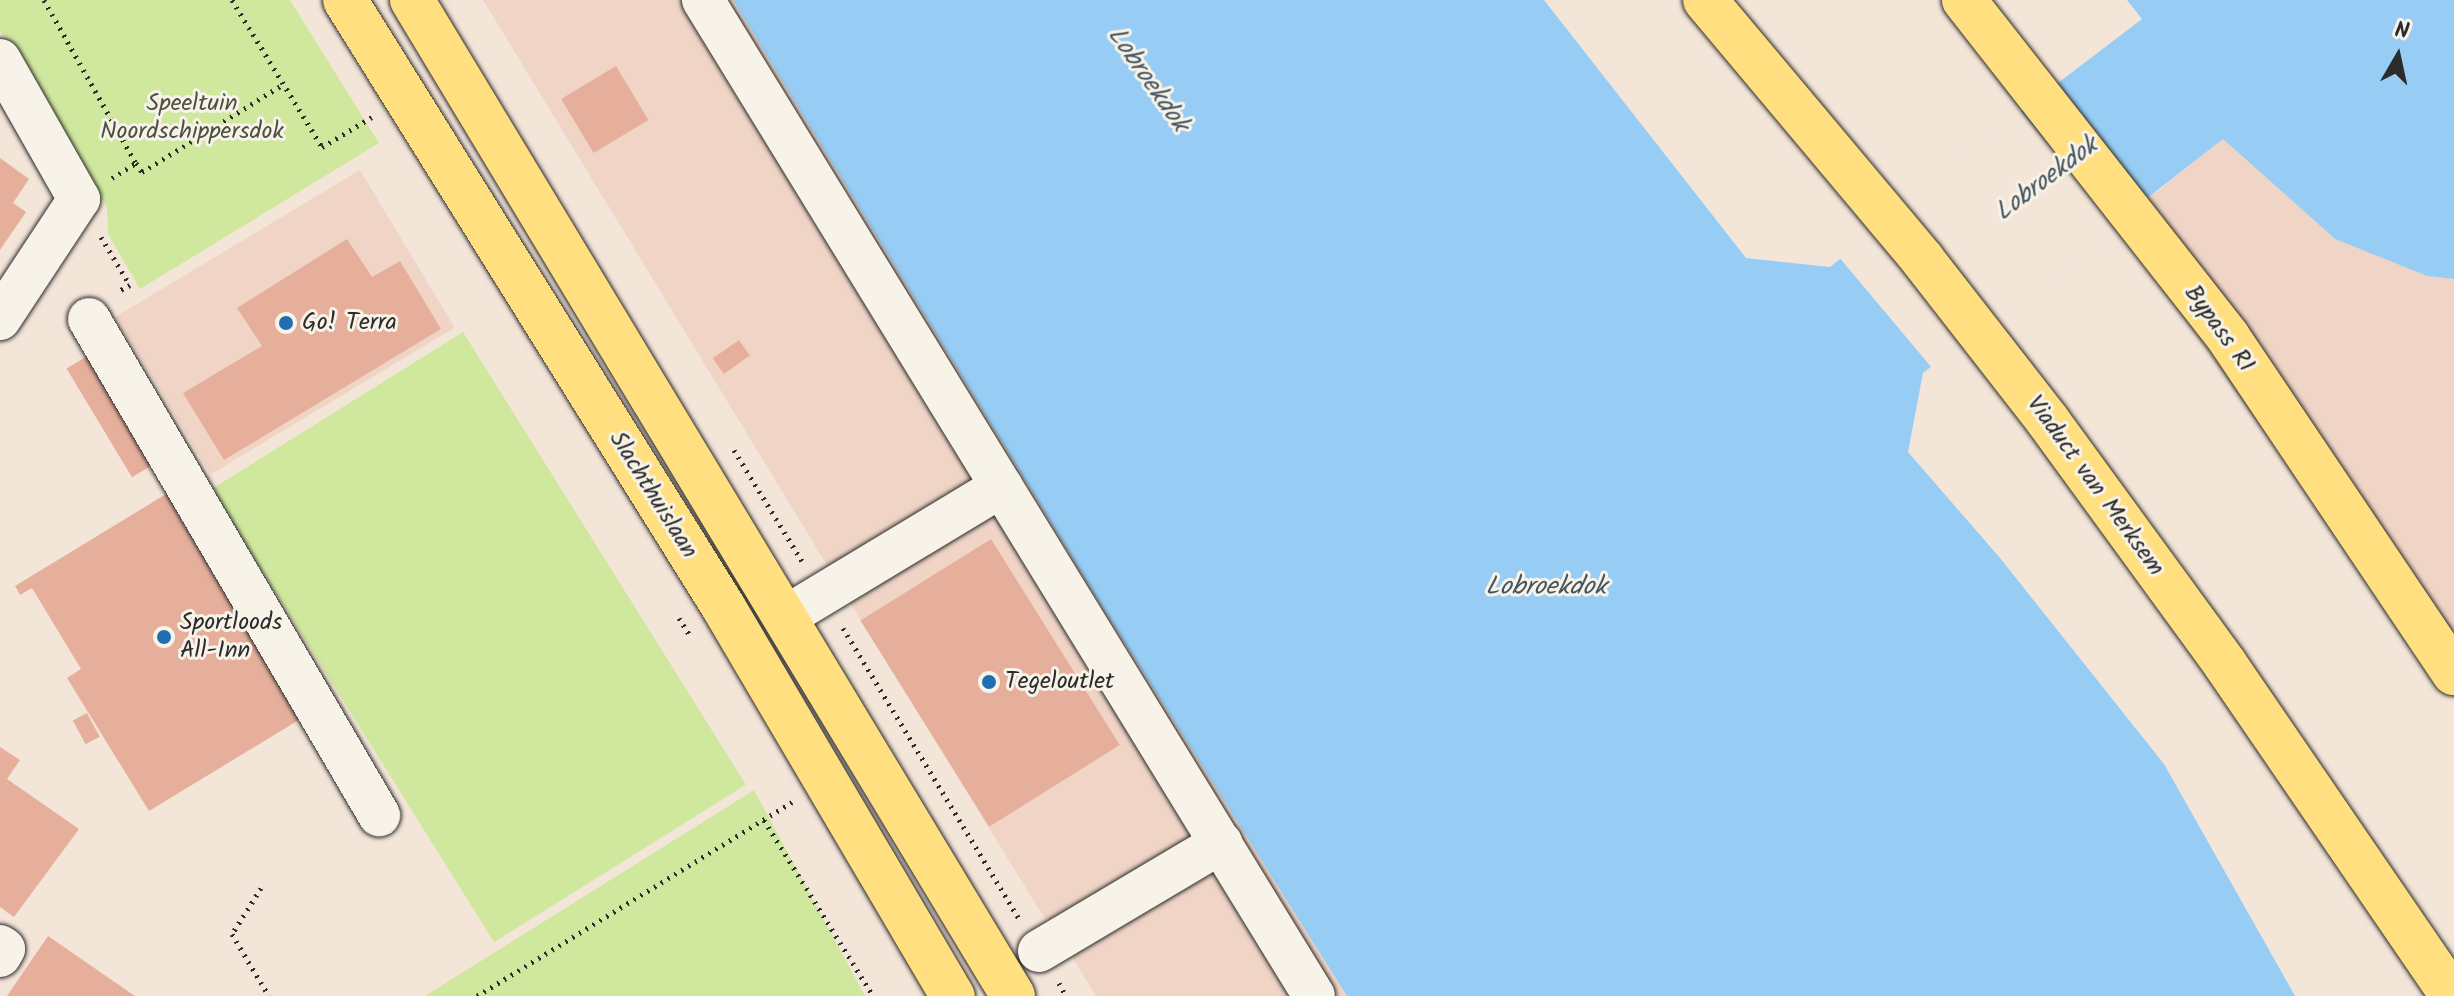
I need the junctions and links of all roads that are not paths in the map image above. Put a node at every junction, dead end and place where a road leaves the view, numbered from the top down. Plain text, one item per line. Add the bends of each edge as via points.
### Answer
1 (345, 0) edge
2 (703, 0) edge
3 (1705, 0) edge
4 (1964, 0) edge
5 (423, 4) edge
6 (0, 60) edge
7 (0, 319) edge
8 (89, 319) road end
9 (1002, 486) junction
10 (785, 617) junction
11 (2454, 673) edge
12 (379, 815) dead end
13 (1221, 843) junction
14 (0, 946) edge
15 (1039, 951) road end
16 (0, 956) edge
17 (953, 996) edge
18 (1013, 996) edge
19 (1314, 996) edge
20 (2452, 996) edge

1 - 17 main road, Slachthuislaan via 724,608
2 - 9 street
3 - 20 main road, Viaduct van Merksem via 1922,259 2040,410 2225,664
4 - 11 main road, Bypass R1 via 2228,337
5 - 10 main road, Slachthuislaan
6 - 7 street via 79,199
8 - 12 street
9 - 10 street
9 - 13 street
10 - 18 main road, Slachthuislaan
13 - 15 street
13 - 19 street
14 - 16 street

